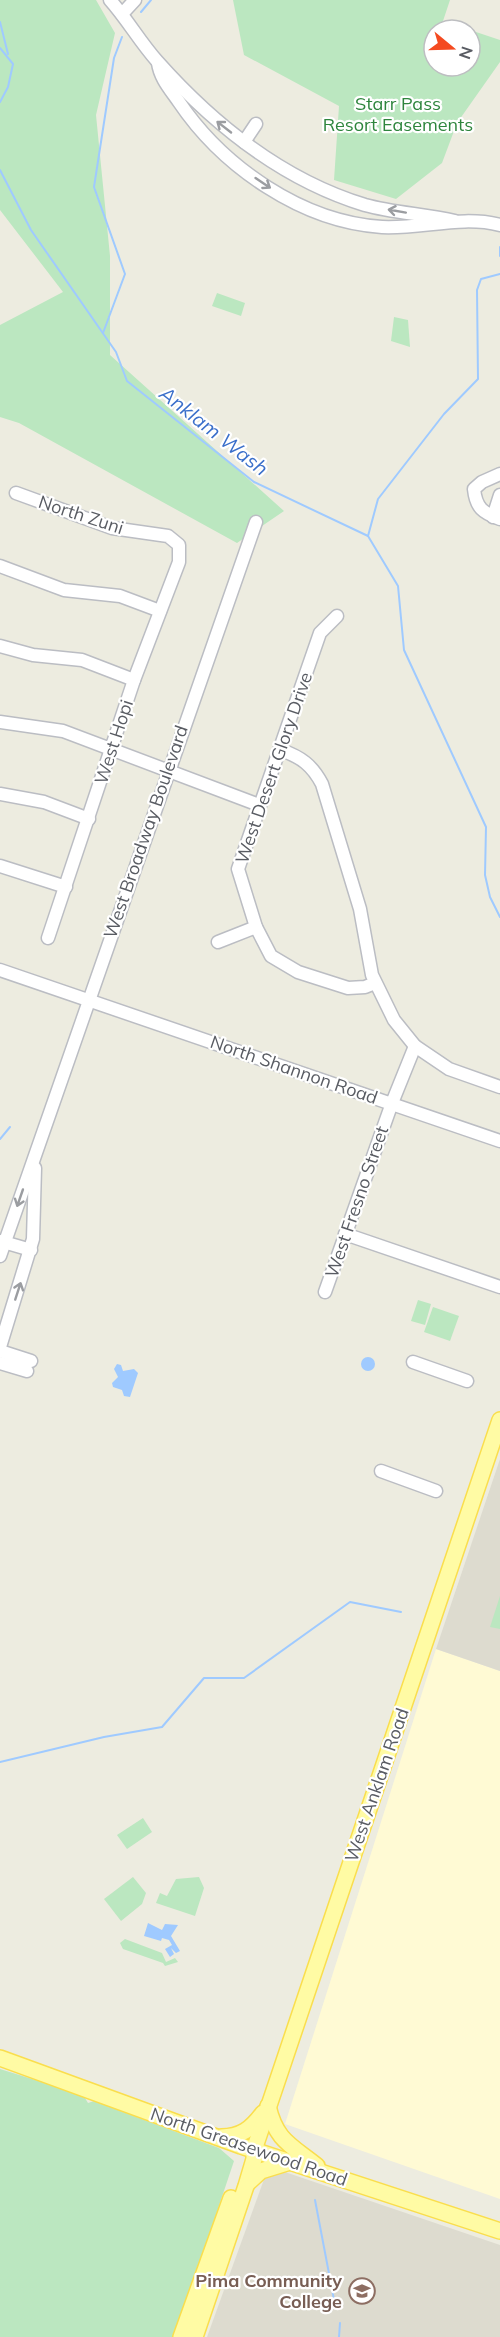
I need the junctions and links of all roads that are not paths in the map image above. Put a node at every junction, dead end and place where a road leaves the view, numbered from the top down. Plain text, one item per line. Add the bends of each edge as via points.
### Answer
1 (110, 0) edge
2 (135, 0) edge
3 (122, 14) junction
4 (158, 63) junction
5 (256, 124) dead end
6 (244, 142) junction
7 (455, 221) junction
8 (500, 225) edge
9 (500, 474) edge
10 (16, 493) dead end
11 (500, 495) edge
12 (496, 518) edge
13 (255, 522) dead end
14 (179, 545) joint
15 (0, 566) edge
16 (160, 611) junction
17 (337, 616) dead end
18 (0, 646) edge
19 (134, 680) junction
20 (0, 722) edge
21 (281, 750) junction
22 (111, 751) junction
23 (168, 771) junction
24 (0, 794) edge
25 (258, 806) junction
26 (88, 819) junction
27 (0, 866) edge
28 (66, 887) junction
29 (256, 927) junction
30 (48, 938) dead end
31 (218, 942) dead end
32 (0, 970) edge
33 (375, 982) junction
34 (87, 1001) junction
35 (415, 1046) junction
36 (500, 1087) edge
37 (392, 1103) junction
38 (500, 1141) edge
39 (38, 1143) junction
40 (345, 1234) junction
41 (3, 1241) edge
42 (31, 1250) junction
43 (0, 1256) edge
44 (500, 1287) edge
45 (325, 1292) dead end
46 (0, 1349) edge
47 (414, 1362) dead end
48 (0, 1363) edge
49 (467, 1381) dead end
50 (500, 1420) edge
51 (381, 1471) dead end
52 (436, 1491) dead end
53 (0, 2058) edge
54 (268, 2106) junction
55 (219, 2137) junction
56 (254, 2150) junction
57 (290, 2162) junction
58 (328, 2174) junction
59 (246, 2186) junction
60 (500, 2231) edge
61 (181, 2337) edge
62 (195, 2337) edge

1 - 3 street
2 - 3 street
3 - 4 street
6 -> 4 street via 208,114
4 -> 7 street via 160,74 196,127 223,154 288,199 317,212 381,227
5 - 6 street
7 -> 6 street via 366,205 324,190
7 - 8 street
9 - 12 street via 474,489 475,502 482,513
10 - 14 street, North Zuni via 112,528 168,536
11 - 12 street
13 - 23 street, West Broadway Boulevard
14 - 16 street, West Hopi via 179,562
15 - 16 street via 64,590 120,596
16 - 19 street, West Hopi
17 - 21 street, West Desert Glory Drive via 320,633
18 - 19 street via 33,655 82,660
19 - 22 street, West Hopi
20 - 22 street via 63,731
21 - 25 street, West Desert Glory Drive
21 - 33 street via 314,769 322,784 360,909
22 - 23 street
22 - 26 street, West Hopi
23 - 25 street
23 - 34 street, West Broadway Boulevard
24 - 26 street via 44,802
25 - 29 street, West Desert Glory Drive via 238,869
26 - 28 street, West Hopi
27 - 28 street
28 - 30 street, West Hopi
29 - 31 street
29 - 33 street, West Desert Glory Drive via 271,956 284,966 348,988
32 - 34 street, North Shannon Road
33 - 35 street via 394,1020
34 - 37 street, North Shannon Road
34 - 39 street, West Broadway Boulevard
35 - 36 street via 448,1069
35 - 37 street, West Fresno Street
37 - 38 street, North Shannon Road
37 - 40 street, West Fresno Street
39 -> 41 street, West Broadway Boulevard
39 - 42 street, West Broadway Boulevard
40 - 44 street
40 - 45 street, West Fresno Street
41 - 42 street
41 - 43 street, West Broadway Boulevard
46 -> 42 street, West Broadway Boulevard
46 - 48 street via 29,1366
47 - 49 street
50 - 54 main road, West Anklam Road
51 - 52 street
53 - 55 main road, North Greasewood Road
54 - 55 main road via 244,2133
54 - 56 main road, West Anklam Road
54 - 58 main road via 278,2135
55 - 56 main road, North Greasewood Road
56 - 57 main road, North Greasewood Road
56 - 59 main road, West Anklam Road
56 - 61 main road, West Anklam Road via 246,2158
57 - 58 main road, North Greasewood Road
57 - 59 main road via 261,2171
58 - 60 main road, North Greasewood Road
59 - 62 main road, West Anklam Road

